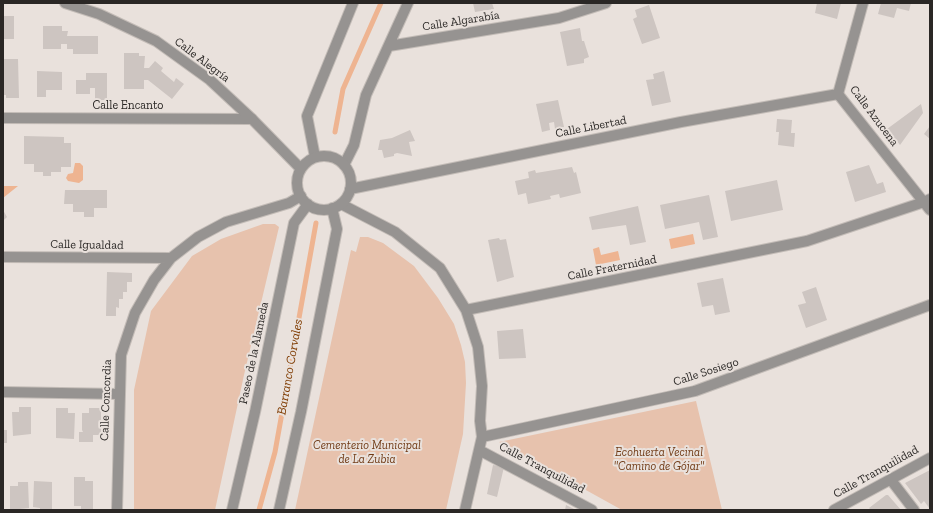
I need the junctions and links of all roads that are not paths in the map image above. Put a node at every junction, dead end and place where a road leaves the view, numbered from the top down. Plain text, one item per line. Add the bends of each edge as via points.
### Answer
1 (66, 3) edge
2 (353, 3) edge
3 (408, 3) edge
4 (606, 3) edge
5 (863, 3) edge
6 (389, 46) junction
7 (838, 94) junction
8 (3, 118) edge
9 (252, 119) junction
10 (315, 157) junction
11 (344, 165) junction
12 (300, 169) junction
13 (350, 188) junction
14 (301, 196) junction
15 (308, 204) junction
16 (928, 204) edge
17 (336, 206) junction
18 (3, 257) edge
19 (171, 258) junction
20 (930, 305) edge
21 (466, 310) junction
22 (3, 392) edge
23 (118, 394) junction
24 (482, 437) junction
25 (479, 450) junction
26 (930, 458) edge
27 (892, 480) junction
28 (117, 510) edge
29 (232, 510) edge
30 (279, 510) edge
31 (465, 510) edge
32 (592, 510) edge
33 (834, 510) edge
34 (914, 510) edge

1 - 9 street, Calle Alegría via 99,14 156,41 210,80
2 - 10 street via 307,116
3 - 6 street
4 - 6 street, Calle Algarabía via 559,18
5 - 7 street, Calle Azucena
6 - 11 street via 366,95 354,145
7 - 13 street, Calle Libertad via 681,122
7 - 16 street, Calle Azucena
8 - 9 street, Calle Encanto
9 - 12 street, Calle Alegría
10 - 11 street via 331,157
10 - 12 street
11 - 13 street via 350,176
12 - 14 street via 297,183
13 - 17 street via 347,197
14 - 15 street
14 - 19 street, Calle Concordia via 288,203 226,222 198,237
15 - 17 street via 315,208
15 - 29 street, Paseo de la Alameda via 294,223
16 - 21 street, Calle Fraternidad via 807,241
17 - 21 street via 395,232 440,268
17 - 30 street via 337,229 302,412
18 - 19 street, Calle Igualdad
19 - 23 street, Calle Concordia via 154,280 135,313 120,355
20 - 24 street, Calle Sosiego via 696,391
21 - 24 street via 478,347 482,386
22 - 23 street
23 - 28 street, Calle Concordia
24 - 25 street
25 - 31 street
25 - 32 street, Calle Tranquilidad
26 - 27 street, Calle Tranquilidad
27 - 33 street, Calle Tranquilidad
27 - 34 street

